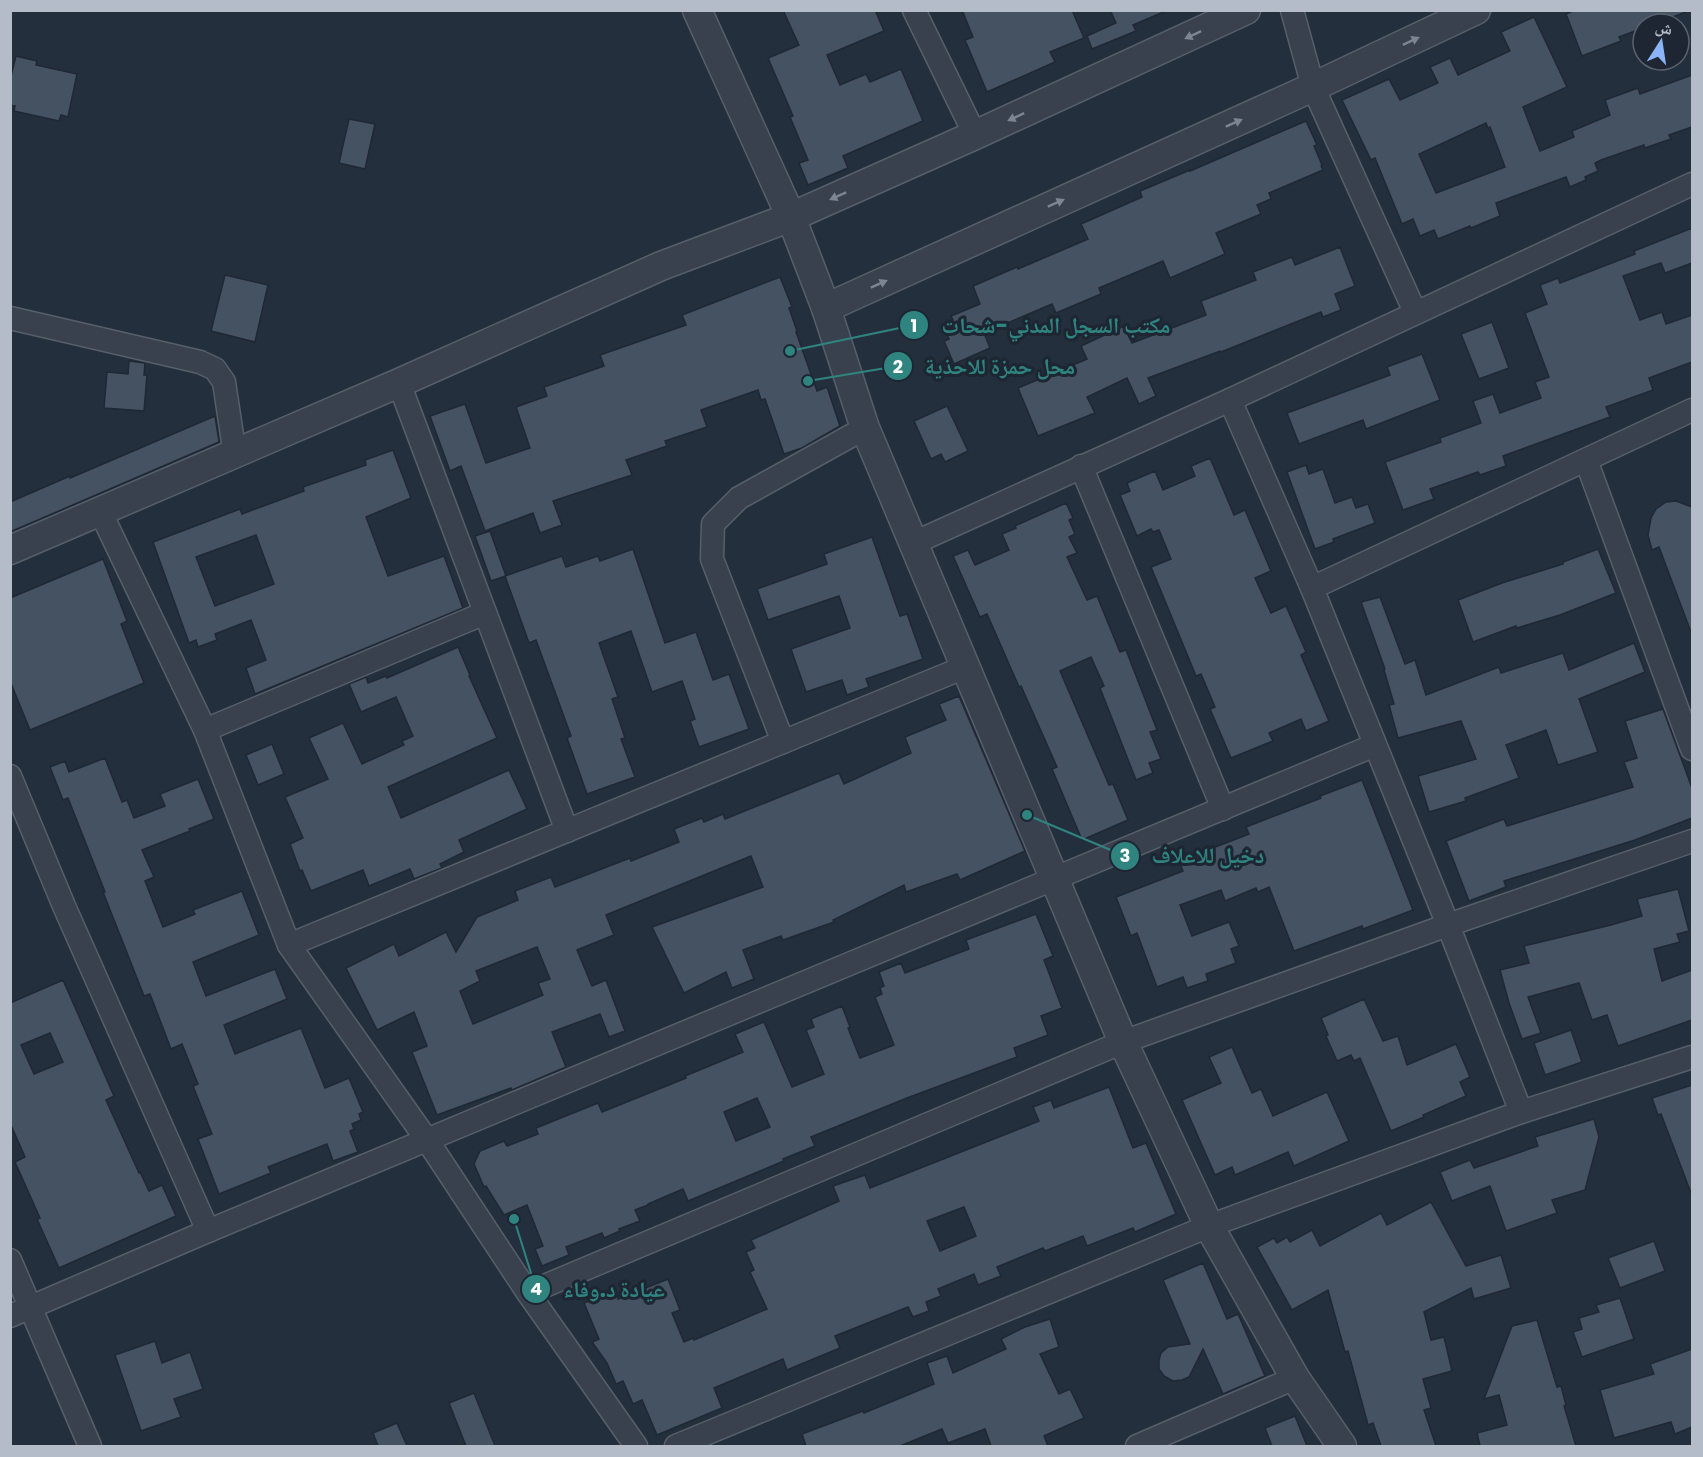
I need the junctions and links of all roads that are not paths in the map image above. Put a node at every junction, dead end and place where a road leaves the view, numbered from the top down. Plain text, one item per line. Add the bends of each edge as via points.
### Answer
1 (697, 10) edge
2 (914, 10) edge
3 (1246, 10) edge
4 (1292, 10) edge
5 (1476, 10) edge
6 (1313, 87) junction
7 (975, 135) junction
8 (1692, 184) edge
9 (791, 217) junction
10 (826, 308) junction
11 (1415, 312) junction
12 (10, 318) edge
13 (399, 383) junction
14 (1230, 400) junction
15 (1692, 410) edge
16 (865, 428) junction
17 (235, 454) junction
18 (1586, 460) junction
19 (1081, 466) junction
20 (100, 513) junction
21 (914, 543) junction
22 (10, 550) edge
23 (1312, 588) junction
24 (485, 613) junction
25 (966, 666) junction
26 (205, 730) junction
27 (783, 742) junction
28 (1375, 746) junction
29 (1692, 748) edge
30 (10, 776) edge
31 (1223, 809) junction
32 (567, 831) junction
33 (1692, 841) edge
34 (1055, 880) junction
35 (1448, 926) junction
36 (289, 945) junction
37 (1123, 1042) junction
38 (1692, 1057) edge
39 (1521, 1112) junction
40 (427, 1140) junction
41 (1209, 1226) junction
42 (208, 1231) junction
43 (10, 1260) edge
44 (528, 1293) junction
45 (21, 1312) edge
46 (1295, 1378) junction
47 (90, 1446) edge
48 (636, 1446) edge
49 (676, 1446) edge
50 (1137, 1446) edge
51 (1342, 1446) edge

1 - 9 street
2 - 7 street
3 -> 7 street
4 - 6 street
6 -> 5 street
10 -> 6 street
6 - 11 street
7 -> 9 street
8 - 11 street
9 - 10 street
9 - 13 street via 660,266
10 - 16 street
11 - 14 street
12 - 17 street via 200,362 215,369 224,382
13 - 17 street
13 - 24 street
14 - 19 street
14 - 23 street
15 - 18 street
16 - 21 street
16 - 27 street via 739,498 713,524 712,560
17 - 20 street
18 - 23 street
18 - 29 street
19 - 21 street
19 - 31 street
20 - 22 street
20 - 26 street
21 - 25 street
23 - 28 street
24 - 26 street
24 - 32 street
25 - 27 street
25 - 34 street
26 - 36 street
27 - 32 street
28 - 31 street
28 - 35 street
30 - 42 street
31 - 34 street
32 - 36 street
33 - 35 street
34 - 37 street
34 - 40 street
35 - 37 street
35 - 39 street
36 - 40 street
37 - 41 street
37 - 44 street
38 - 39 street
39 - 41 street
40 - 42 street
40 - 44 street
41 - 46 street
41 - 49 street
42 - 45 street
43 - 45 street
44 - 48 street
45 - 47 street
46 - 50 street
46 - 51 street

